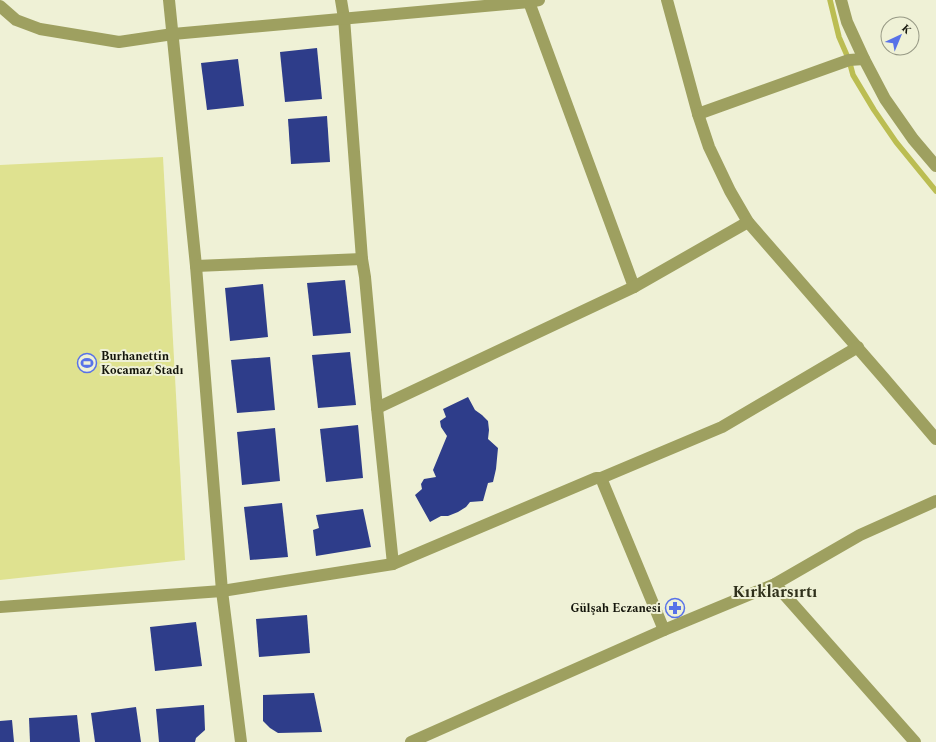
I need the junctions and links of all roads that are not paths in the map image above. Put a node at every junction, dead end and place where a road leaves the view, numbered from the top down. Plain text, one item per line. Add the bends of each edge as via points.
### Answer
1 (169, 0) edge
2 (341, 0) edge
3 (667, 0) edge
4 (841, 0) edge
5 (534, 1) edge
6 (0, 6) edge
7 (344, 18) junction
8 (173, 34) junction
9 (864, 59) junction
10 (698, 114) junction
11 (936, 166) edge
12 (748, 222) junction
13 (362, 259) junction
14 (196, 266) junction
15 (634, 287) junction
16 (858, 347) junction
17 (377, 408) junction
18 (936, 439) edge
19 (601, 478) junction
20 (936, 501) edge
21 (393, 564) junction
22 (775, 584) junction
23 (222, 591) junction
24 (0, 607) edge
25 (664, 630) junction
26 (241, 742) edge
27 (411, 742) edge
28 (915, 742) edge

1 - 8 street
2 - 7 street
3 - 10 street
4 - 9 street via 847,22
5 - 7 street
5 - 15 street
6 - 8 street via 16,20 40,30 119,42
7 - 8 street
7 - 13 street
8 - 14 street
9 - 10 street via 849,60
9 - 11 street via 885,99
10 - 12 street via 709,147
12 - 15 street
12 - 16 street
13 - 14 street
13 - 17 street
14 - 23 street
15 - 17 street
16 - 18 street
16 - 19 street via 722,427
17 - 21 street
19 - 21 street
19 - 25 street
20 - 22 street via 860,535
21 - 23 street
22 - 25 street
22 - 28 street
23 - 24 street
23 - 26 street
25 - 27 street

